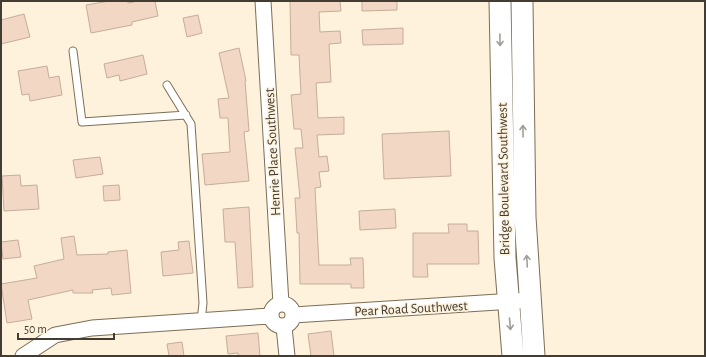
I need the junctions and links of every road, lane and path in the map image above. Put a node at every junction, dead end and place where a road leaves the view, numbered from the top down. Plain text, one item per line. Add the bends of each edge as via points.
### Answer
1 (263, 1) edge
2 (500, 1) edge
3 (522, 1) edge
4 (73, 51) dead end
5 (166, 85) dead end
6 (186, 115) junction
7 (530, 300) junction
8 (508, 302) junction
9 (281, 304) junction
10 (293, 315) junction
11 (270, 316) junction
12 (201, 321) junction
13 (284, 327) junction
14 (23, 356) edge
15 (287, 356) edge
16 (513, 356) edge
17 (534, 356) edge

1 - 9 street, Henrie Place Southwest
2 -> 8 main road, Bridge Boulevard Southwest via 503,199
7 -> 3 main road, Bridge Boulevard Southwest via 524,188
4 - 6 lane via 82,122
5 - 6 lane
6 - 12 lane via 191,124 203,303
7 - 8 street, Pear Road Southwest
7 - 17 main road, Bridge Boulevard Southwest
8 - 10 street, Pear Road Southwest
8 -> 16 main road, Bridge Boulevard Southwest
9 - 10 street via 288,306
9 - 11 street via 272,309
10 - 13 street via 290,323
11 - 12 street
11 - 13 street via 273,323
12 - 14 street via 92,328 55,335
13 - 15 street

